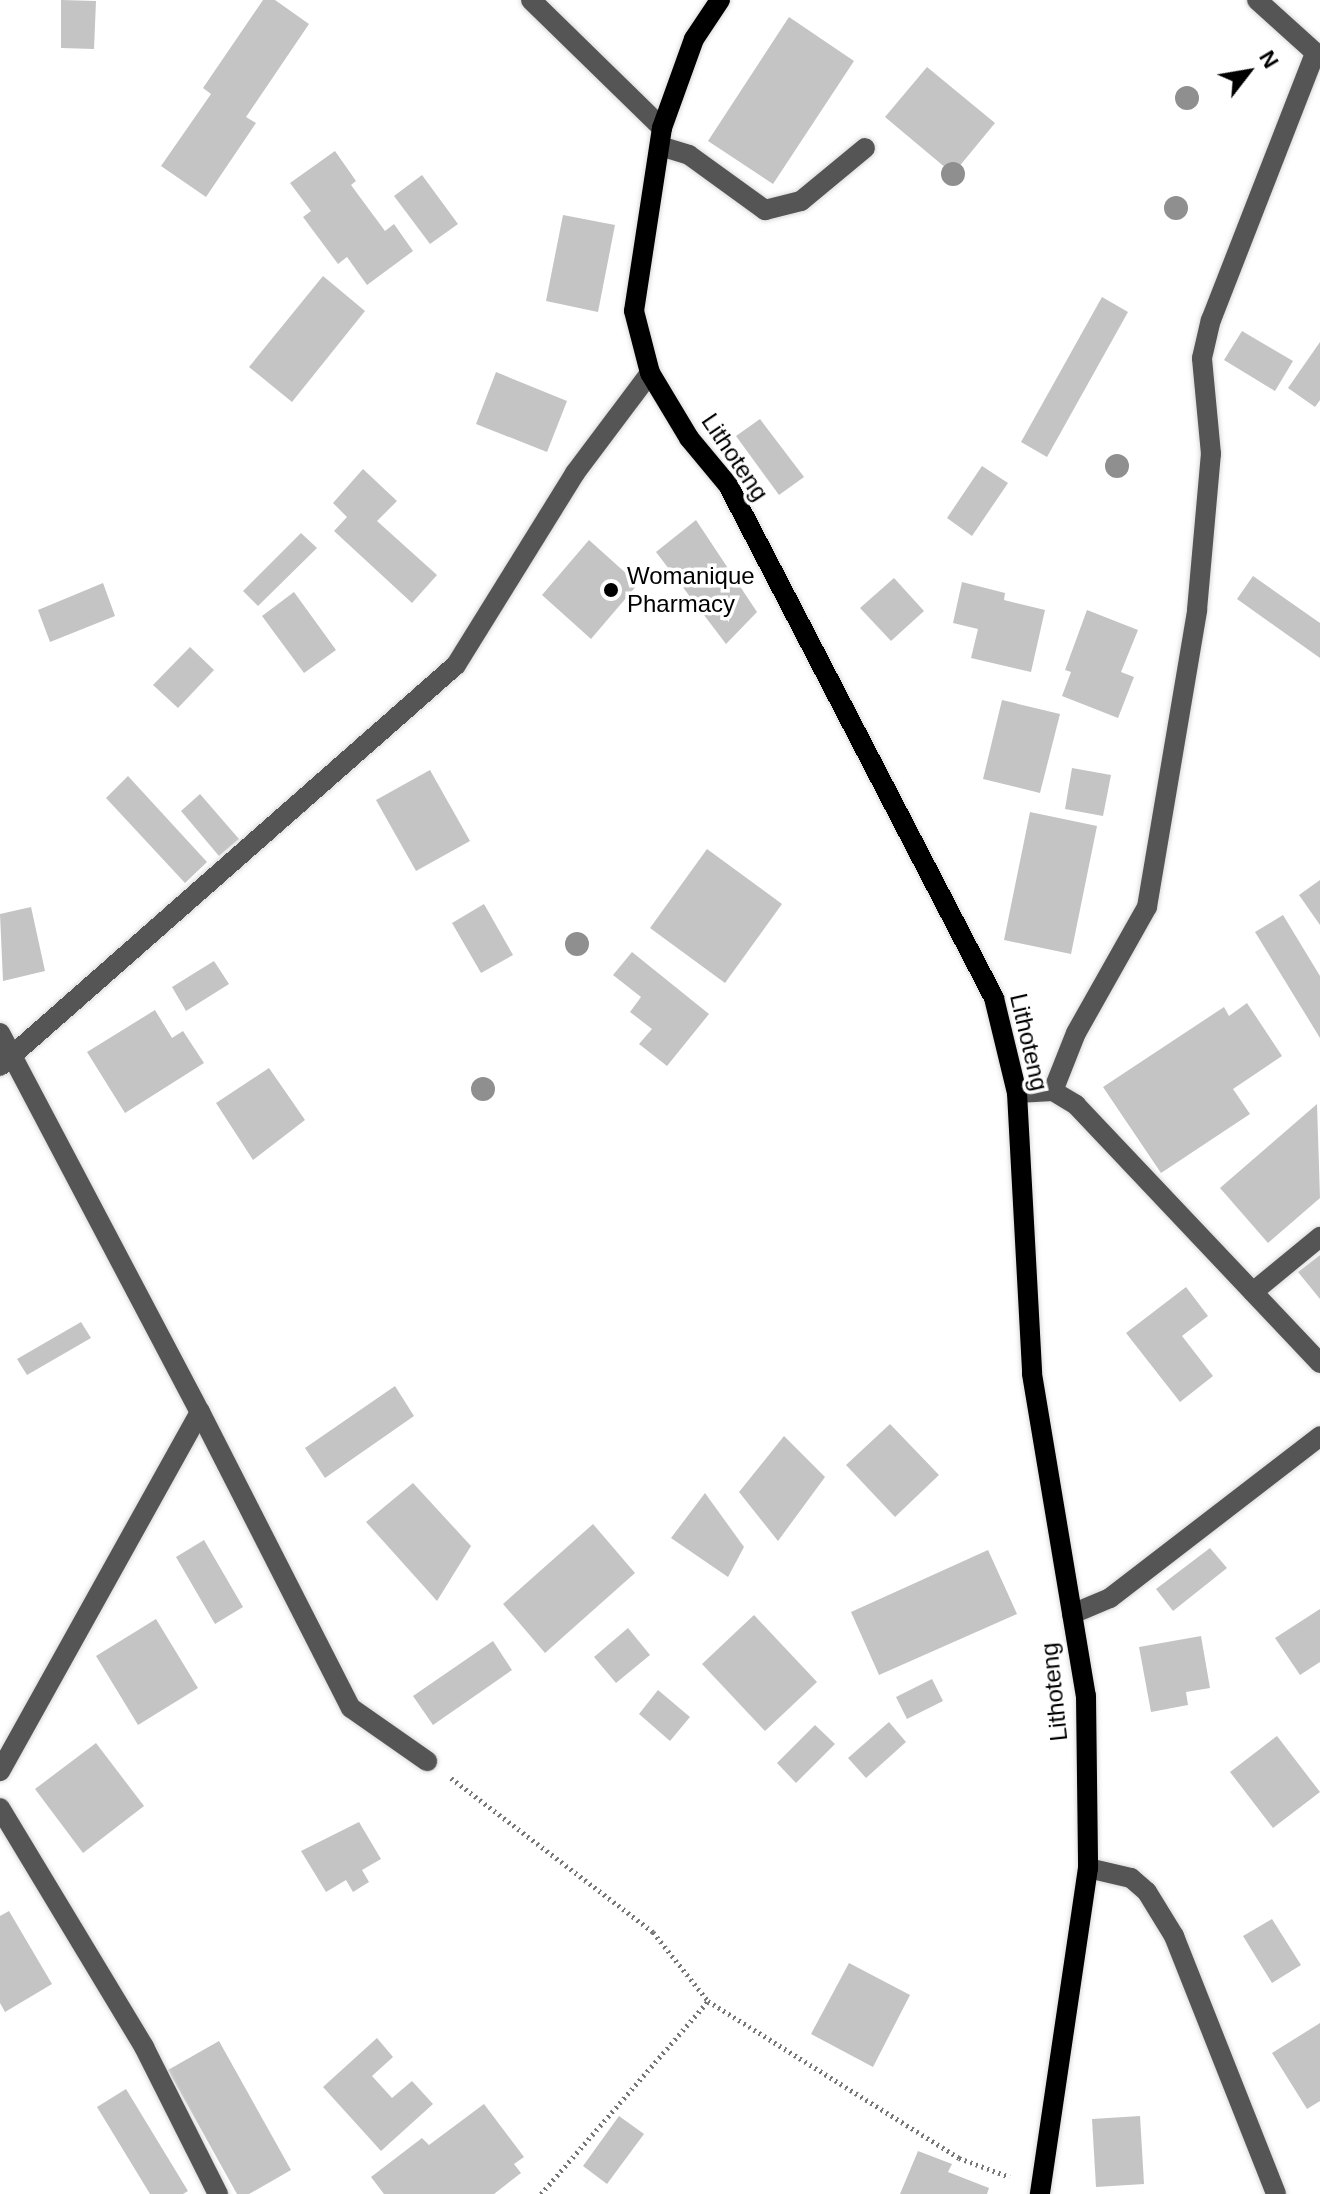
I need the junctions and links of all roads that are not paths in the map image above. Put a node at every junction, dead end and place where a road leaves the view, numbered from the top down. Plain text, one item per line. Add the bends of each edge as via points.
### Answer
1 (531, 0) edge
2 (720, 0) edge
3 (1257, 0) edge
4 (1317, 57) edge
5 (661, 137) junction
6 (865, 148) dead end
7 (650, 373) junction
8 (0, 1033) edge
9 (6, 1062) edge
10 (1053, 1091) junction
11 (1017, 1093) junction
12 (1320, 1237) edge
13 (1253, 1292) junction
14 (1320, 1363) edge
15 (200, 1412) junction
16 (1320, 1436) edge
17 (1072, 1614) junction
18 (427, 1761) road end
19 (0, 1771) edge
20 (0, 1808) edge
21 (1088, 1868) junction
22 (1040, 2191) edge
23 (218, 2194) edge
24 (1276, 2194) edge

1 - 5 street
2 - 5 main road, Lithoteng via 694,39
3 - 4 street
4 - 10 street via 1211,320 1202,358 1211,454 1197,610 1147,907 1076,1033
5 - 6 street via 765,210 801,201
5 - 7 main road, Lithoteng via 634,311
7 - 9 street via 575,473 456,665
7 - 11 main road, Lithoteng via 689,438 728,485 994,998
8 - 9 street
9 - 15 street
10 - 11 street
10 - 13 street via 1076,1105
11 - 17 main road, Lithoteng via 1032,1374
12 - 13 street
13 - 14 street
15 - 18 street via 351,1708
15 - 19 street
16 - 17 street via 1110,1598
17 - 21 main road, Lithoteng via 1086,1696
20 - 23 street via 144,2047
21 - 22 main road, Lithoteng
21 - 24 street via 1131,1878 1147,1892 1174,1936

